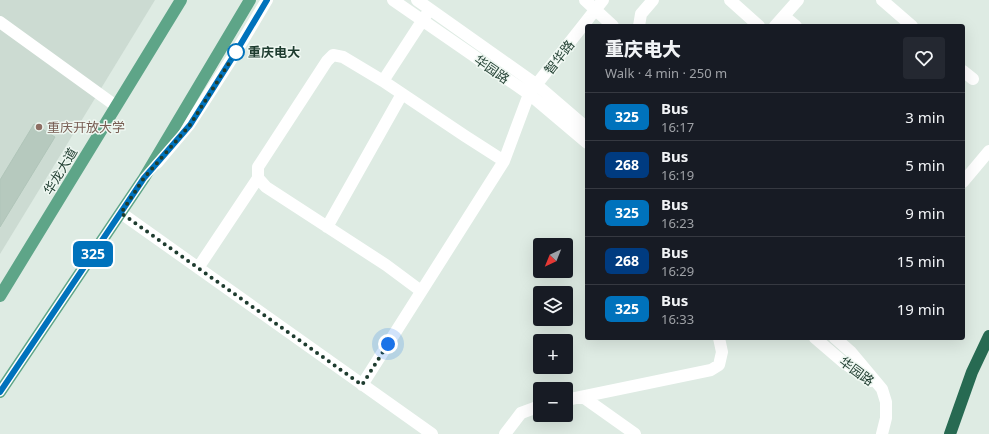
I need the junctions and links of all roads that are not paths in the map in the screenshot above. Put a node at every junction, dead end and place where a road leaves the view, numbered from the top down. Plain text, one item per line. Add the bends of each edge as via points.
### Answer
1 (181, 0) edge
2 (250, 0) edge
3 (267, 0) edge
4 (393, 0) edge
5 (417, 0) edge
6 (585, 0) edge
7 (653, 0) edge
8 (730, 0) edge
9 (798, 0) edge
10 (882, 0) edge
11 (599, 5) edge
12 (429, 9) junction
13 (784, 16) junction
14 (422, 20) junction
15 (0, 22) edge
16 (612, 24) edge
17 (639, 24) edge
18 (757, 24) edge
19 (777, 24) edge
20 (794, 24) edge
21 (910, 24) edge
22 (965, 73) edge
23 (973, 80) dead end
24 (383, 81) junction
25 (533, 89) junction
26 (402, 94) junction
27 (116, 106) junction
28 (585, 127) edge
29 (585, 141) edge
30 (989, 151) edge
31 (504, 161) junction
32 (144, 178) junction
33 (258, 178) junction
34 (965, 180) edge
35 (121, 213) junction
36 (327, 226) junction
37 (198, 268) junction
38 (421, 291) junction
39 (0, 296) edge
40 (989, 336) edge
41 (719, 340) edge
42 (817, 340) edge
43 (837, 340) edge
44 (362, 385) junction
45 (882, 389) junction
46 (0, 392) edge
47 (583, 397) junction
48 (573, 399) edge
49 (533, 409) edge
50 (432, 434) edge
51 (505, 434) edge
52 (635, 434) edge
53 (882, 434) edge
54 (950, 434) edge

1 - 27 main road, 华龙大道
2 - 32 main road
3 - 32 street via 190,125
4 - 14 street, 华园路
5 - 12 street, 华园路
6 - 11 street
7 - 17 street via 641,14
8 - 18 street
9 - 13 street
10 - 21 street
11 - 16 street
11 - 25 street, 智华路
12 - 14 street
12 - 25 street, 华园路
13 - 19 street
13 - 20 street
14 - 24 street
14 - 25 street, 华园路
15 - 27 street
22 - 23 street
24 - 26 street
24 - 33 street via 343,57 333,56 327,61 258,167
25 - 28 street, 华园路
25 - 29 street, 华园路
25 - 31 street, 智华路
26 - 31 street
26 - 36 street
27 - 39 main road, 华龙大道
30 - 34 street
31 - 38 street, 智华路
32 - 35 main road
33 - 36 street via 266,187
33 - 37 street
35 - 37 street
35 - 46 main road
36 - 38 street
37 - 44 street
38 - 44 street, 智华路
40 - 54 highway via 972,372
41 - 47 street via 722,352 719,365 711,370
42 - 45 street, 华园路 via 843,362
43 - 45 street, 华园路 via 852,352
44 - 50 street
45 - 53 street via 886,402 886,418
47 - 48 street
47 - 52 street
49 - 51 street via 521,413

